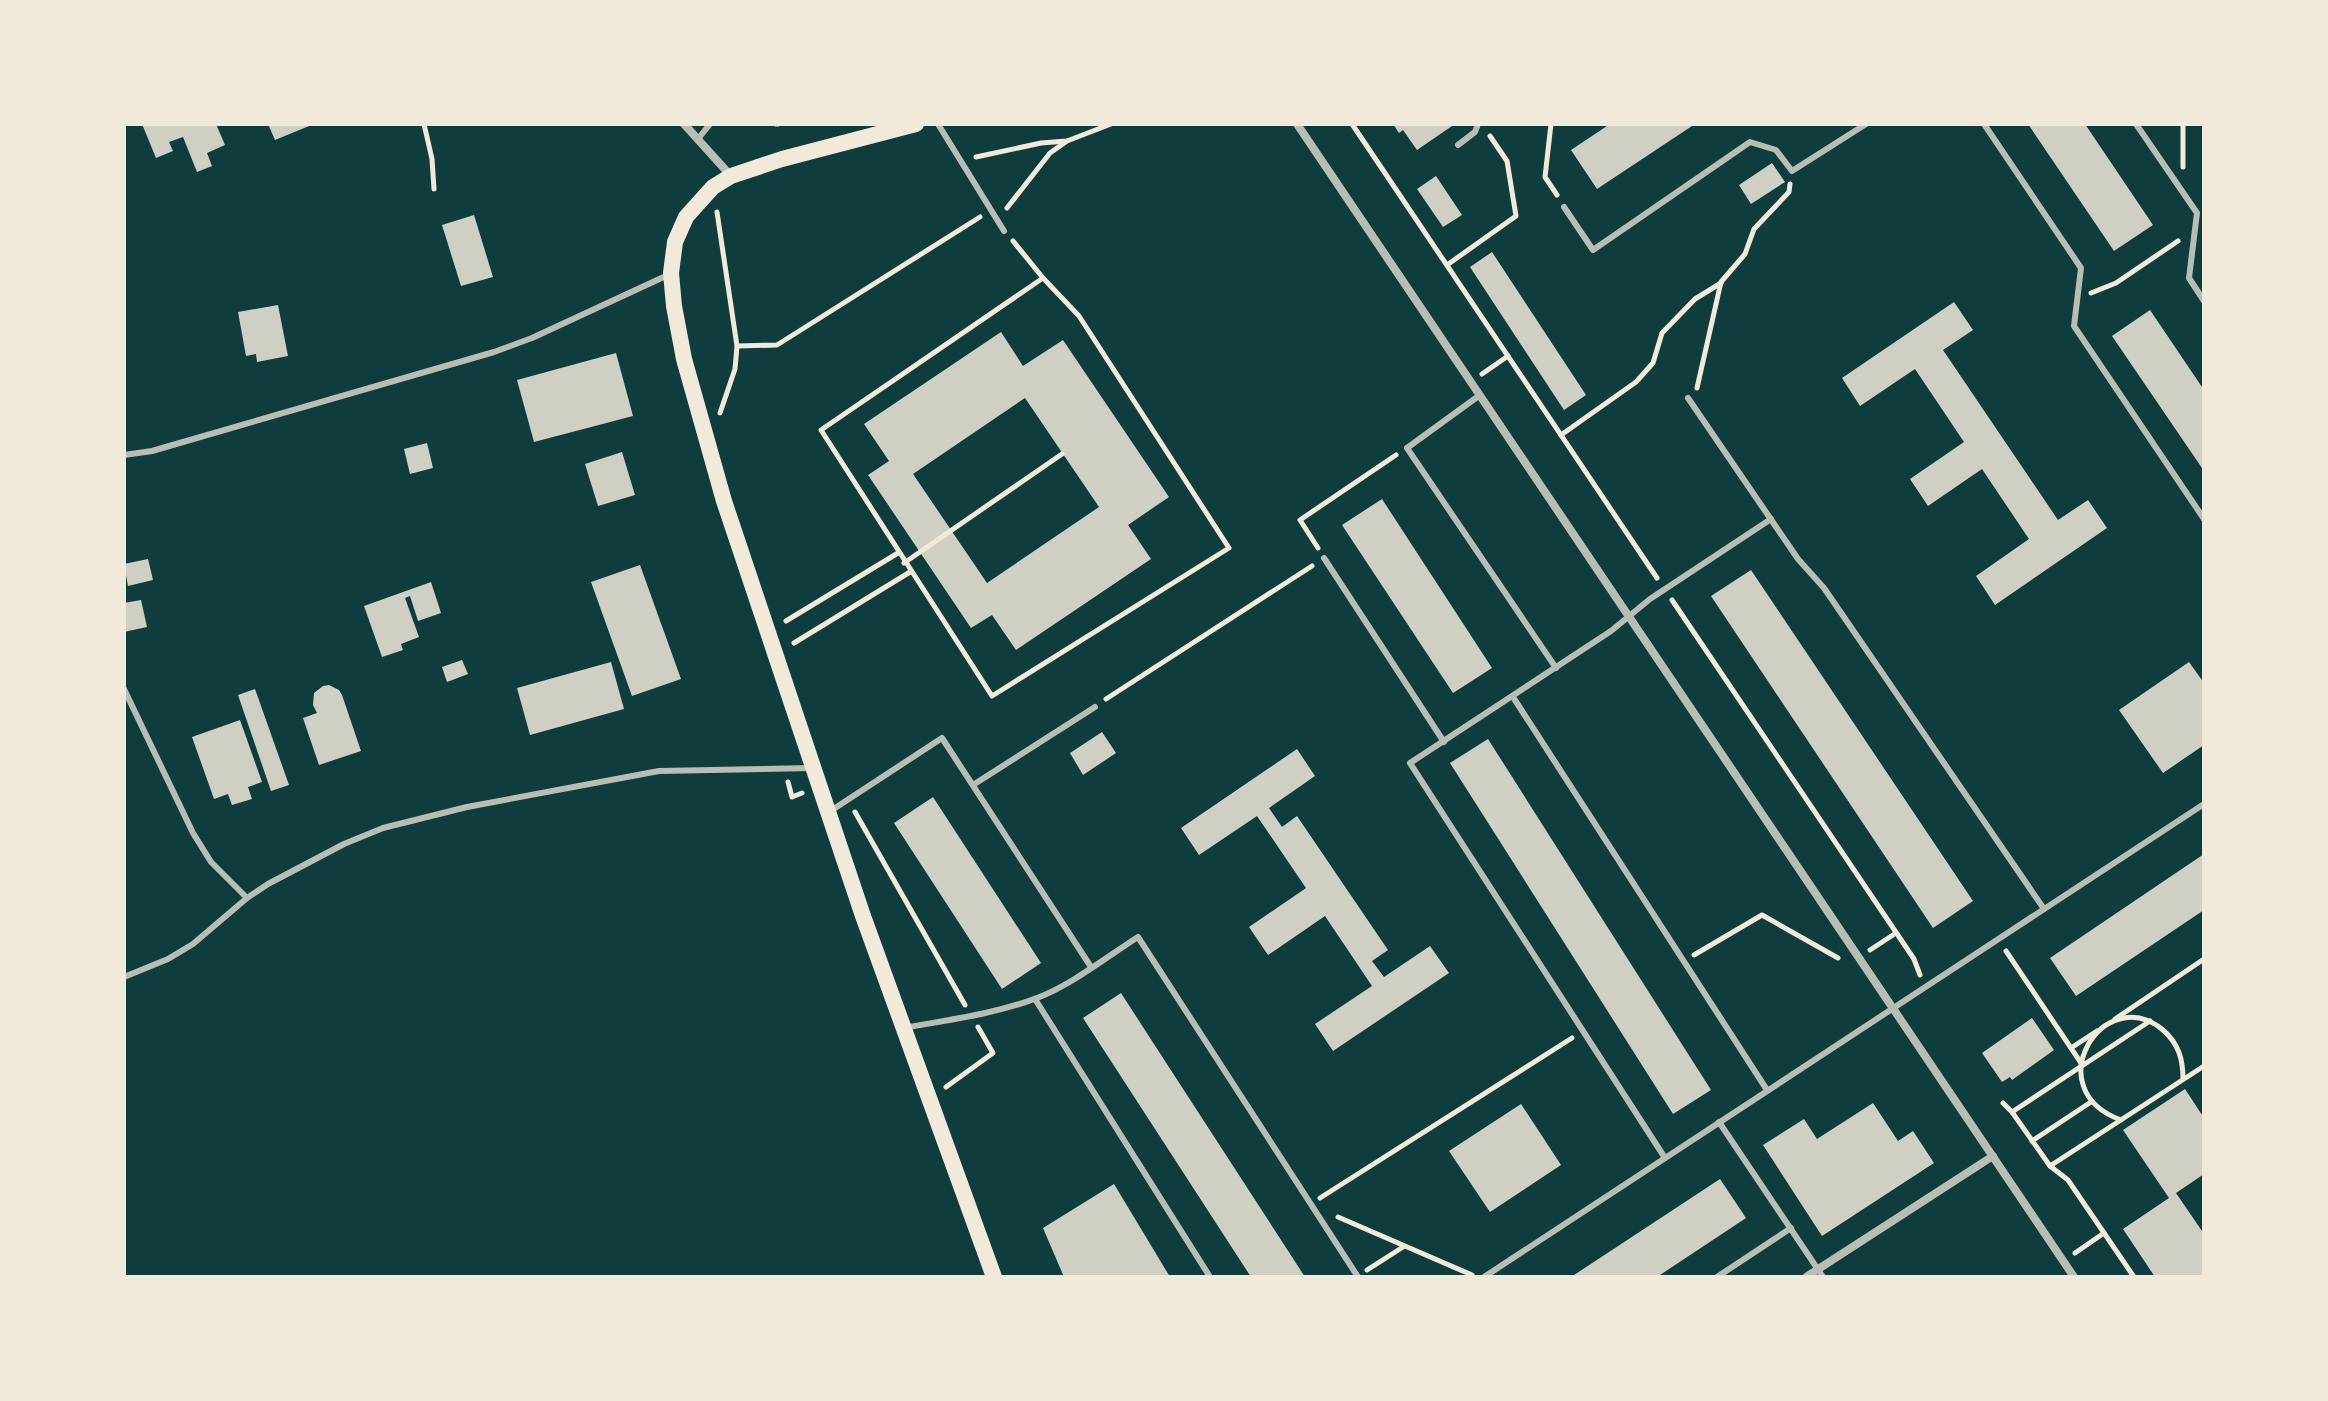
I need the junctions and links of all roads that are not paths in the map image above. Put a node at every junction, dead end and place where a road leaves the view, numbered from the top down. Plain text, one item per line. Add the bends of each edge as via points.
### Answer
1 (684, 124) edge
2 (710, 124) edge
3 (916, 124) edge
4 (938, 124) edge
5 (1297, 124) edge
6 (1480, 124) edge
7 (1866, 124) edge
8 (1984, 124) edge
9 (2136, 124) edge
10 (698, 139) junction
11 (1458, 145) dead end
12 (731, 176) junction
13 (1564, 207) road end
14 (1004, 231) road end
15 (671, 273) junction
16 (2204, 301) edge
17 (1480, 395) junction
18 (1688, 398) dead end
19 (124, 455) edge
20 (1771, 519) junction
21 (2204, 519) edge
22 (1324, 558) road end
23 (1629, 616) junction
24 (1556, 668) junction
25 (124, 689) edge
26 (1513, 697) junction
27 (1095, 707) road end
28 (1444, 742) junction
29 (813, 768) junction
30 (973, 785) junction
31 (2204, 804) edge
32 (828, 812) junction
33 (247, 898) junction
34 (2044, 909) junction
35 (1091, 967) junction
36 (124, 977) edge
37 (1035, 999) junction
38 (1893, 1008) junction
39 (903, 1028) junction
40 (1767, 1090) junction
41 (1719, 1122) junction
42 (1993, 1156) junction
43 (1665, 1158) junction
44 (1791, 1228) junction
45 (1821, 1273) edge
46 (994, 1277) edge
47 (1210, 1277) edge
48 (1358, 1277) edge
49 (1484, 1277) edge
50 (1717, 1277) edge
51 (1806, 1277) edge
52 (2074, 1277) edge

1 - 10 street
2 - 10 lane
3 - 12 main road
4 - 14 lane
5 - 17 street
6 - 11 lane
7 - 13 lane via 1792,171 1776,150 1750,142 1593,250
8 - 21 lane via 2081,268 2074,326
9 - 16 lane via 2197,213 2189,278
10 - 12 street
12 - 15 main road via 686,217 675,242
15 - 19 lane via 494,352
15 - 29 main road via 684,359 701,422
17 - 23 street
17 - 24 lane via 1407,448
18 - 20 lane
20 - 23 lane
20 - 34 lane
22 - 28 lane
23 - 24 lane
23 - 38 street
24 - 26 lane
25 - 33 lane via 193,833 211,862
26 - 28 lane
26 - 40 lane
27 - 30 lane
28 - 43 lane via 1410,763
29 - 32 main road
29 - 33 lane via 659,771 417,818 344,844
30 - 32 lane via 942,738
30 - 35 lane
31 - 34 lane
32 - 39 main road
33 - 36 lane via 193,944
34 - 38 lane
35 - 37 lane
35 - 48 lane via 1138,937
37 - 39 lane
37 - 47 lane
38 - 40 lane
38 - 42 street
39 - 46 main road
40 - 41 lane
41 - 43 lane
41 - 44 lane
42 - 45 street
42 - 52 street
43 - 49 lane
44 - 45 lane
44 - 50 lane
45 - 51 street

